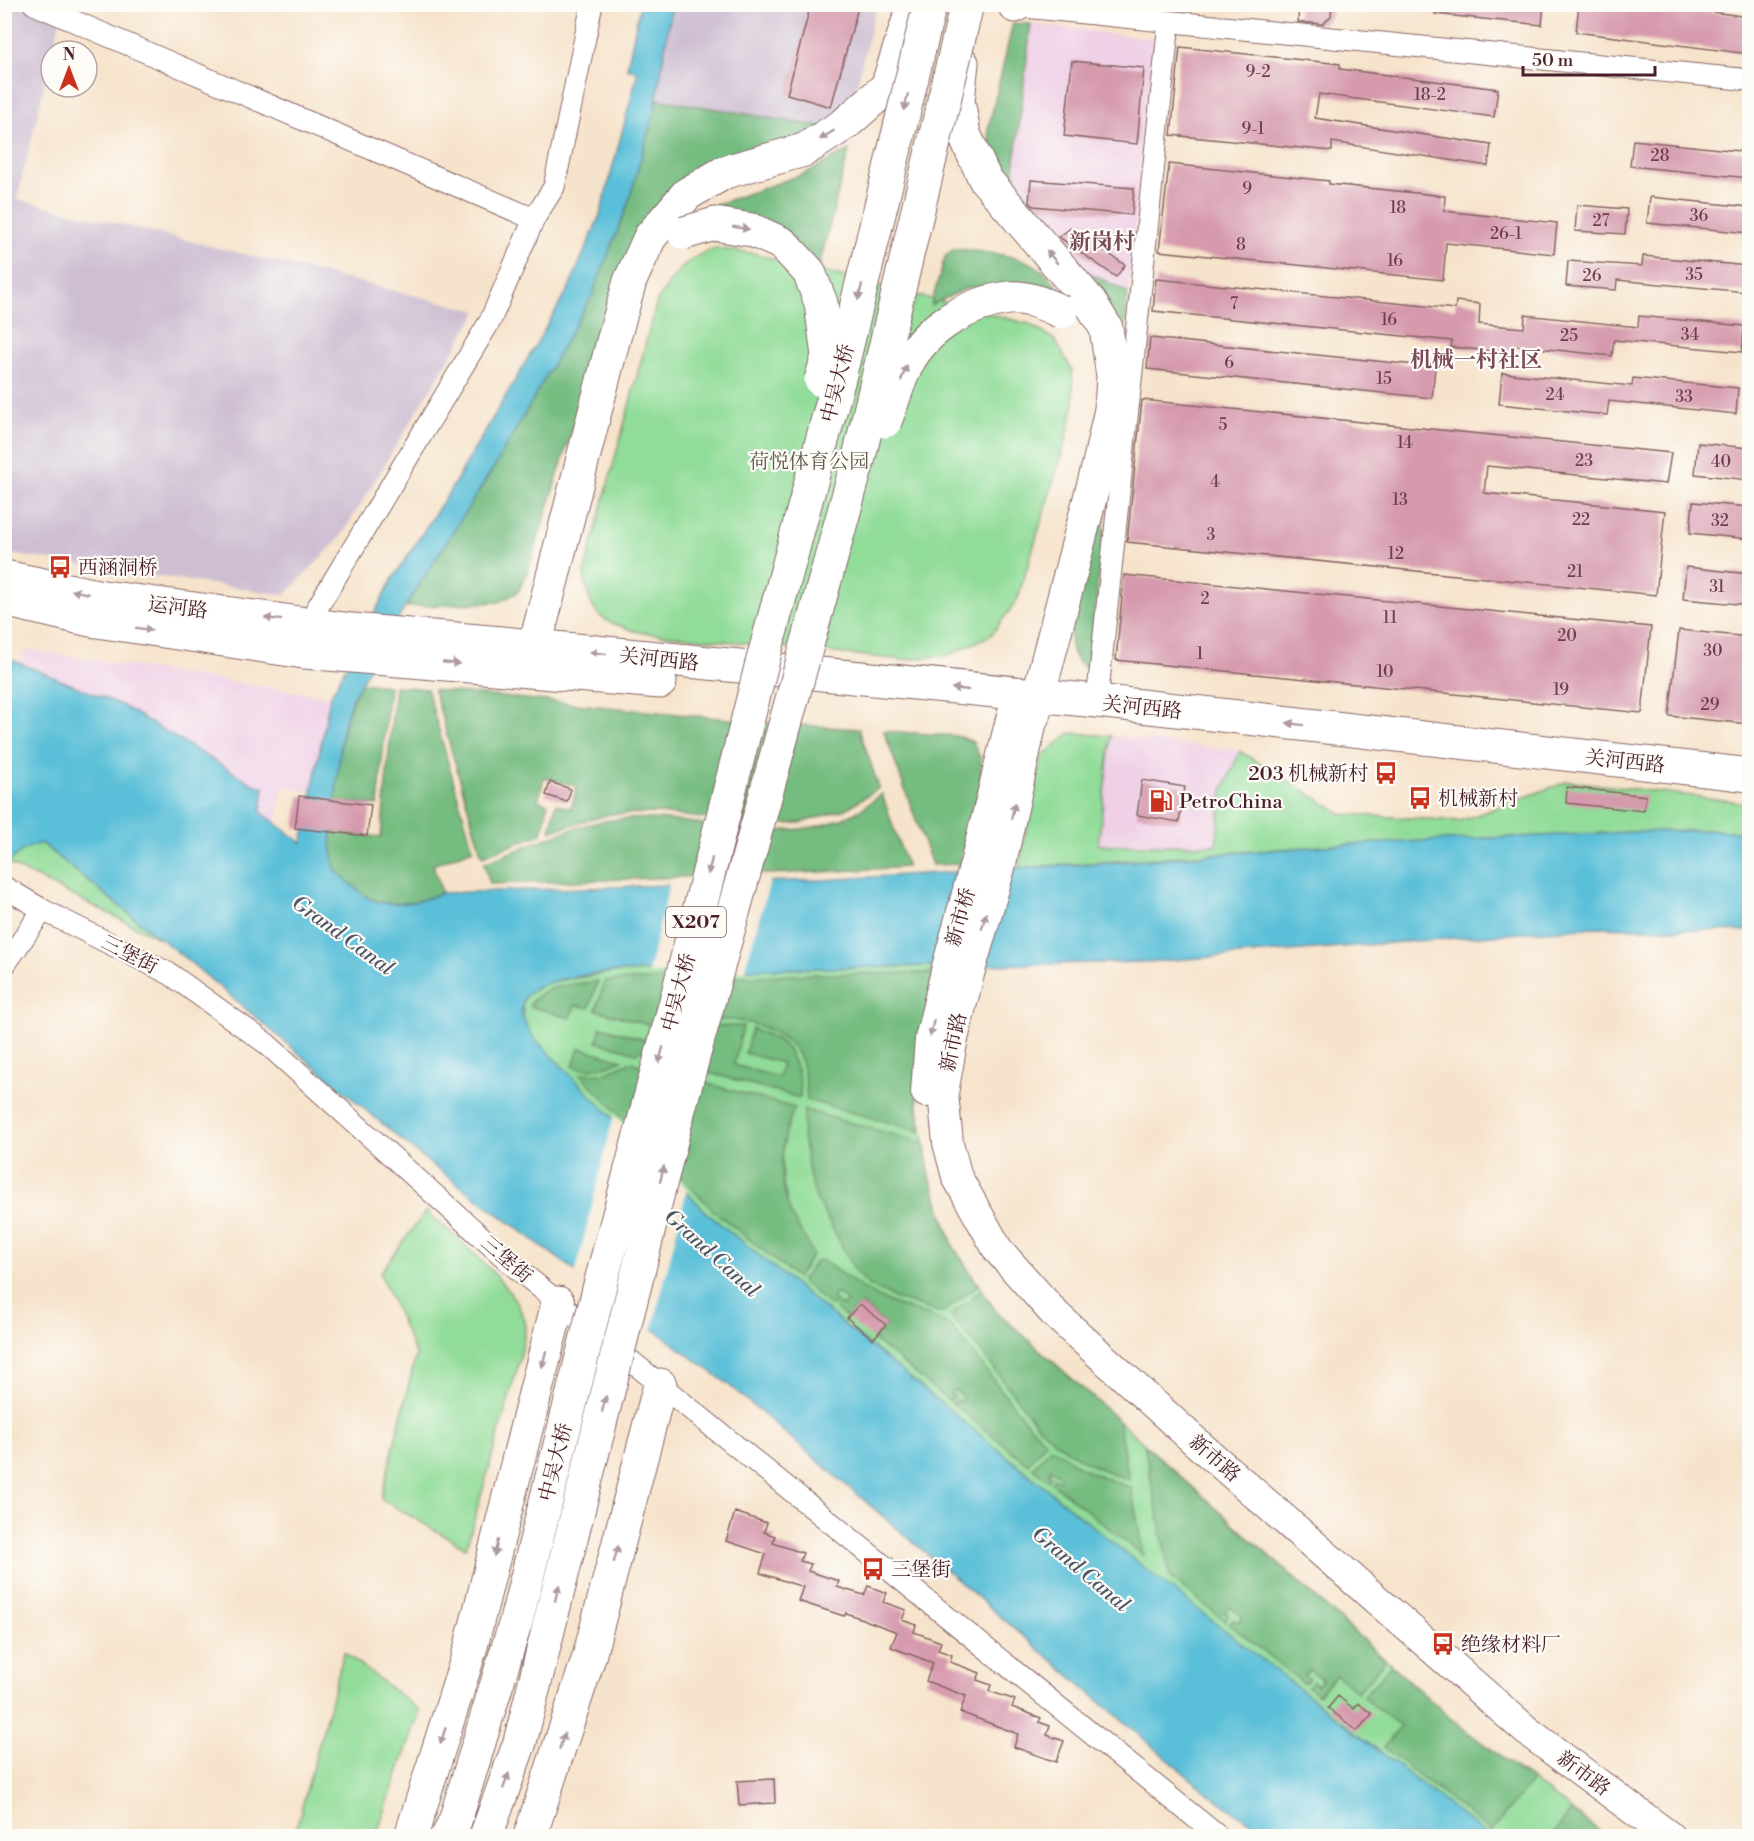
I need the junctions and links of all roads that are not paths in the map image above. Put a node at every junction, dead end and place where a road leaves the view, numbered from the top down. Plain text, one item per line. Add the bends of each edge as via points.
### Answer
1 (34, 4) edge
2 (591, 4) edge
3 (914, 4) edge
4 (930, 4) edge
5 (967, 4) edge
6 (1015, 5) edge
7 (1169, 22) junction
8 (1749, 80) edge
9 (534, 219) junction
10 (1076, 307) junction
11 (4, 577) edge
12 (4, 600) edge
13 (306, 638) junction
14 (540, 655) junction
15 (1097, 701) junction
16 (1025, 706) junction
17 (1749, 775) edge
18 (1749, 792) edge
19 (723, 817) junction
20 (755, 828) junction
21 (4, 887) edge
22 (43, 910) junction
23 (4, 966) edge
24 (957, 972) junction
25 (558, 1303) junction
26 (660, 1385) junction
27 (411, 1836) edge
28 (448, 1836) edge
29 (486, 1836) edge
30 (530, 1836) edge
31 (1218, 1836) edge
32 (1641, 1836) edge
33 (1669, 1836) edge

1 - 9 street
2 - 9 street via 554,187
3 -> 14 main road via 887,87 845,124 804,150 725,172 687,194 650,237 630,281 612,345
4 -> 19 main road, 中吴大桥 / X207, bridge via 839,378
10 -> 5 main road, bridge via 985,179 964,134 958,100
5 - 20 main road, 中吴大桥 / X207, bridge via 859,457
6 - 7 street
7 - 8 street
7 - 15 street
9 - 13 street via 490,321
10 - 16 main road via 1096,368 1094,404
20 -> 10 main road, bridge via 826,646 884,424 908,363 934,330 971,308 1010,298
13 -> 11 main road, 运河路
12 -> 13 main road, 运河路 via 90,620
13 - 14 main road, 运河路
14 - 16 main road, 关河西路
14 -> 19 main road, bridge via 645,289 662,250 684,233 715,224 752,230 783,244 809,272 821,303 828,356 738,714
15 - 16 main road, 关河西路
17 -> 15 main road, 关河西路
16 - 18 main road, 关河西路 via 1254,741
16 - 24 street, 新市桥
19 -> 28 main road, 中吴大桥 / X207, bridge via 516,1621
29 -> 20 main road, 中吴大桥 / X207, bridge via 520,1742 678,1112
21 - 22 street, 三堡街
22 - 23 street
22 - 25 street, 三堡街 via 170,974 267,1044
24 -> 32 street, 新市路 via 929,1050 926,1101 933,1151 947,1198 974,1246 1017,1301 1514,1743
24 - 33 street, 新市路 via 952,1043 943,1092 948,1143 957,1177 998,1250 1055,1314 1207,1452 1527,1731
25 - 26 street, 三堡街
25 -> 27 main road via 470,1650
30 -> 26 main road via 589,1658
26 - 31 street, 三堡街

